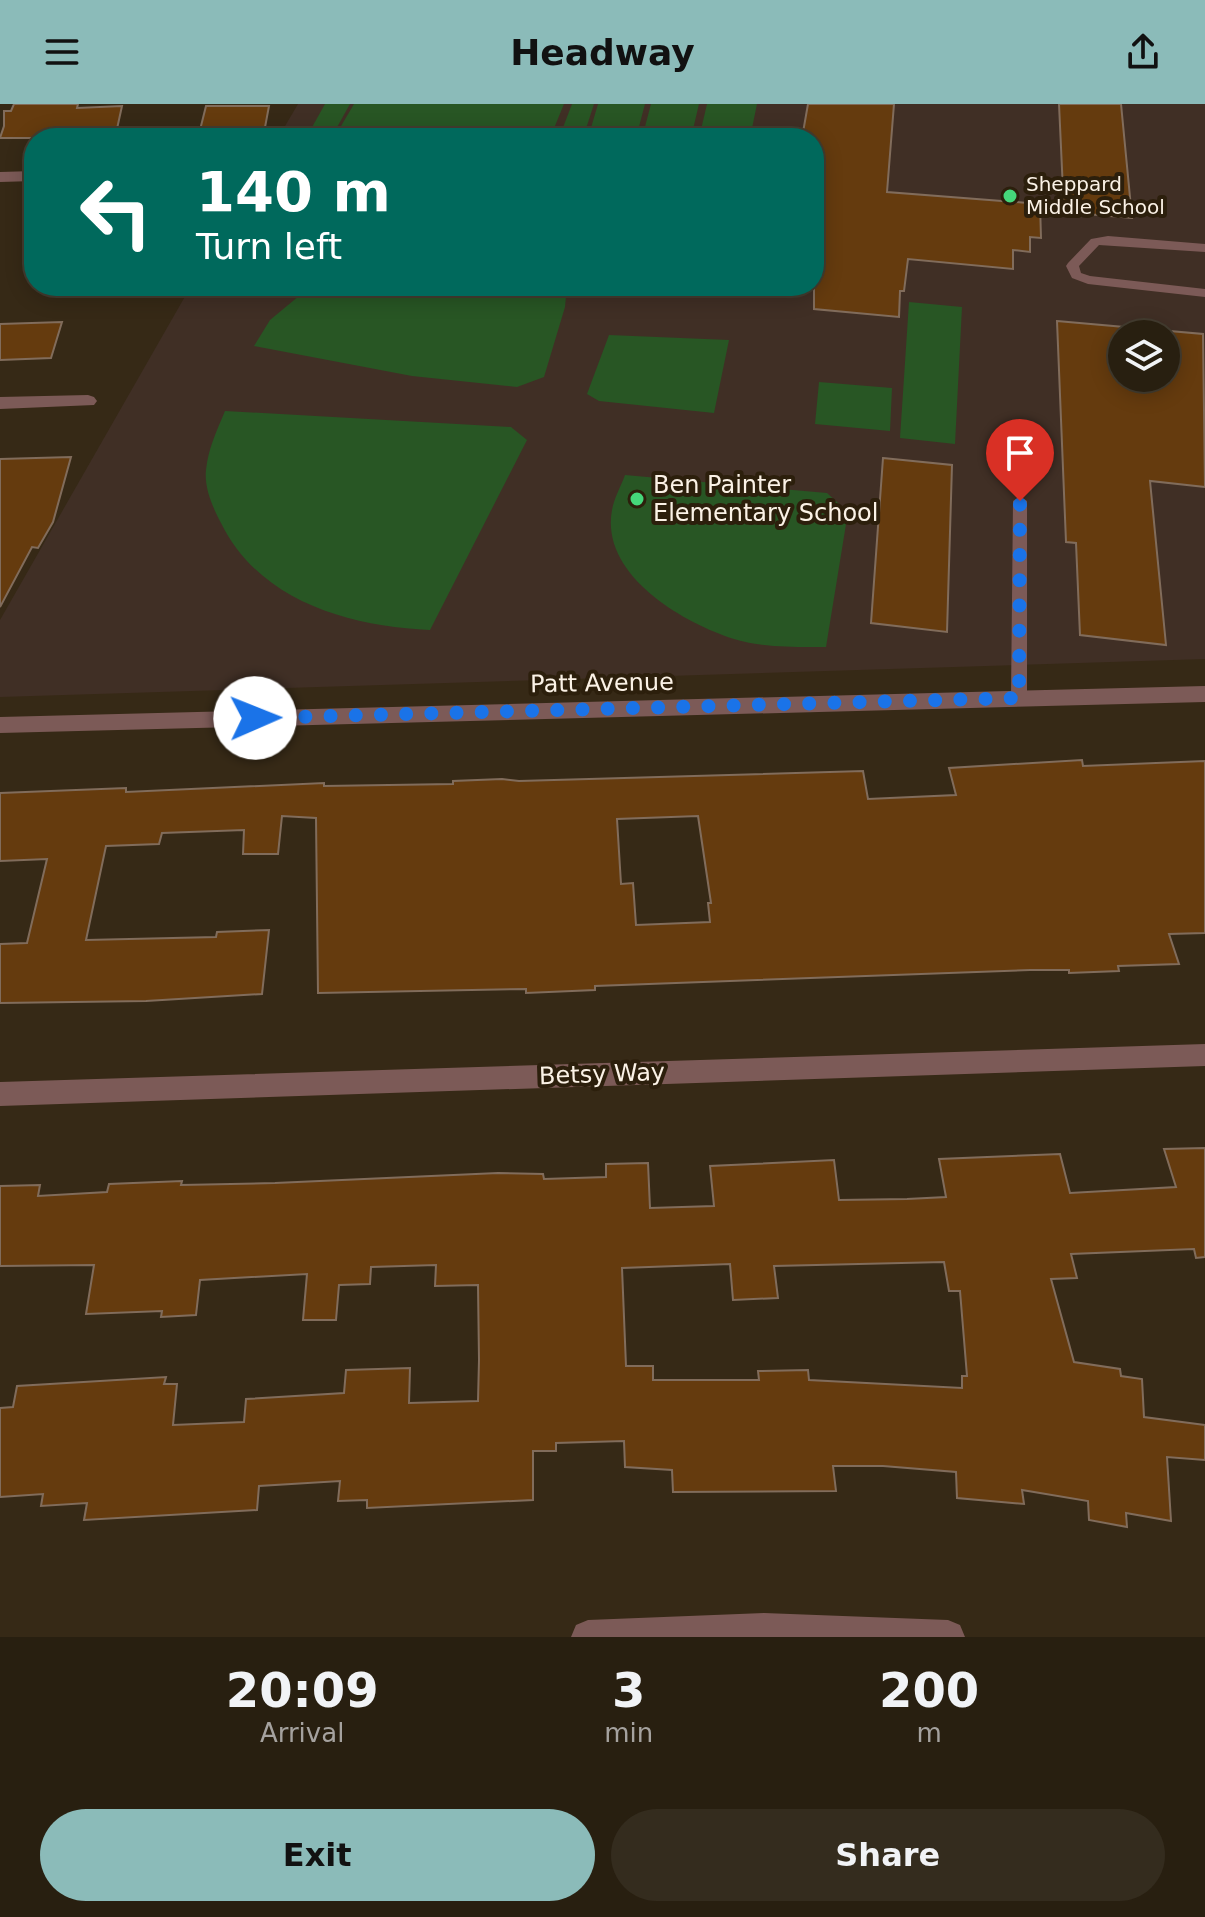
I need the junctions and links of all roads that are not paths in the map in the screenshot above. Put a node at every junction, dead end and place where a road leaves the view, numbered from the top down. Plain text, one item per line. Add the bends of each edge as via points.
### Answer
1 (24, 176) edge
2 (0, 177) edge
3 (1205, 248) edge
4 (1205, 293) edge
5 (88, 401) dead end
6 (0, 403) edge
7 (1020, 501) dead end
8 (1205, 694) edge
9 (1019, 698) junction
10 (0, 725) edge
11 (1205, 1055) edge
12 (0, 1094) edge
13 (764, 1634) edge
14 (588, 1637) edge
15 (948, 1637) edge

1 - 2 street
3 - 4 lane via 1108,240 1095,242 1072,266 1076,275 1088,280
5 - 6 street
7 - 9 lane
8 - 9 street, Patt Avenue
9 - 10 street, Patt Avenue
11 - 12 street, Betsy Way
13 - 14 street
13 - 15 street

